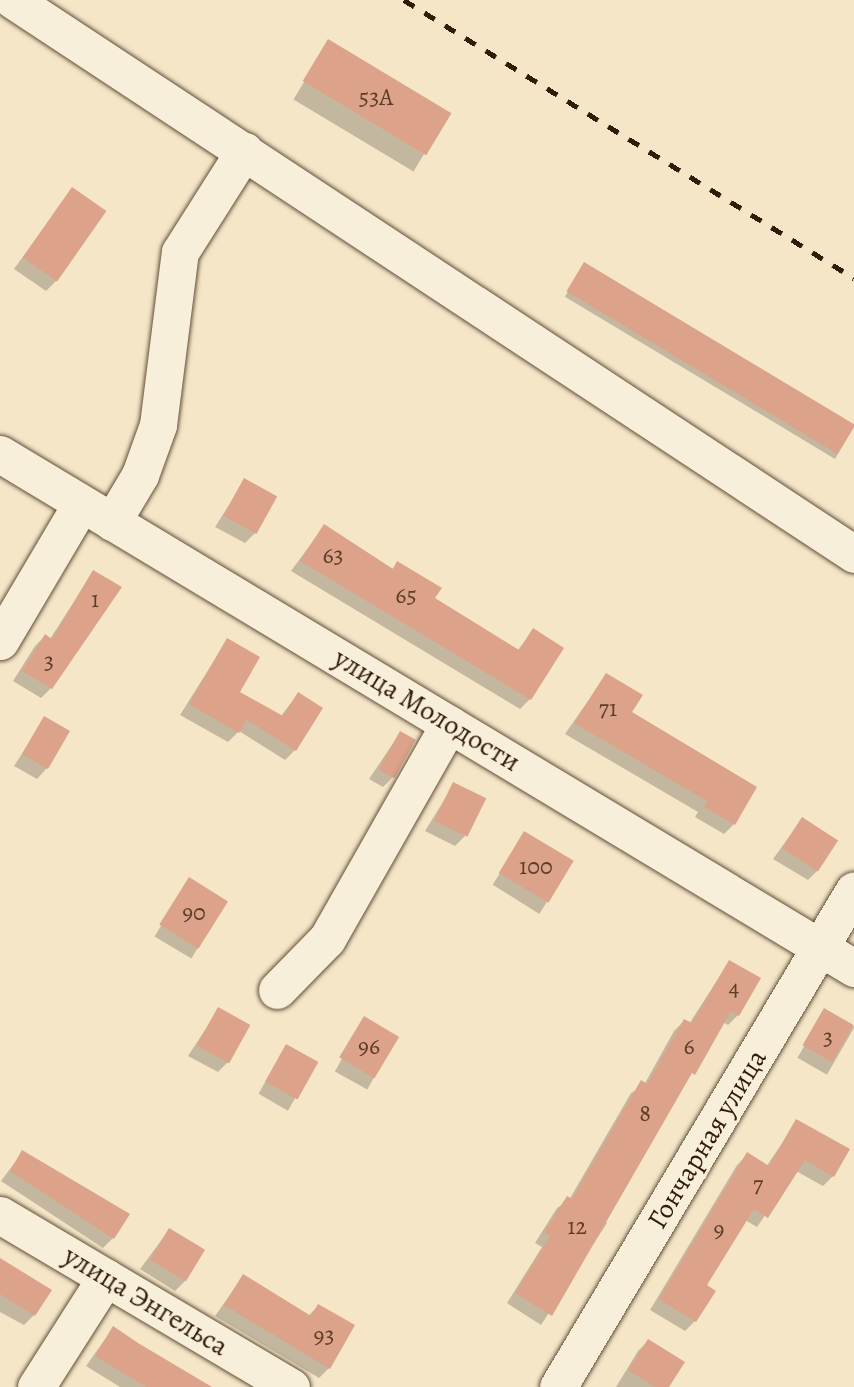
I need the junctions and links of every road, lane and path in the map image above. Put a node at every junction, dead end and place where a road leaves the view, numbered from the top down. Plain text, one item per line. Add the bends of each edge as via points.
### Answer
1 (13, 0) edge
2 (244, 151) junction
3 (0, 454) edge
4 (81, 504) junction
5 (112, 522) junction
6 (854, 554) edge
7 (0, 641) edge
8 (449, 724) junction
9 (854, 890) edge
10 (822, 948) junction
11 (854, 968) edge
12 (278, 990) dead end
13 (0, 1215) edge
14 (106, 1277) junction
15 (36, 1387) edge
16 (291, 1387) edge
17 (558, 1387) edge

1 - 2 street
2 - 5 street via 180,252 158,425 140,475
2 - 6 street
3 - 4 street, улица Молодости
4 - 5 street, улица Молодости
4 - 7 street
5 - 8 street, улица Молодости
8 - 10 street, улица Молодости
8 - 12 street via 327,939
9 - 10 street, Гончарная улица
10 - 11 street, улица Молодости
10 - 17 street, Гончарная улица
13 - 14 street, улица Энгельса
14 - 15 street
14 - 16 street, улица Энгельса

